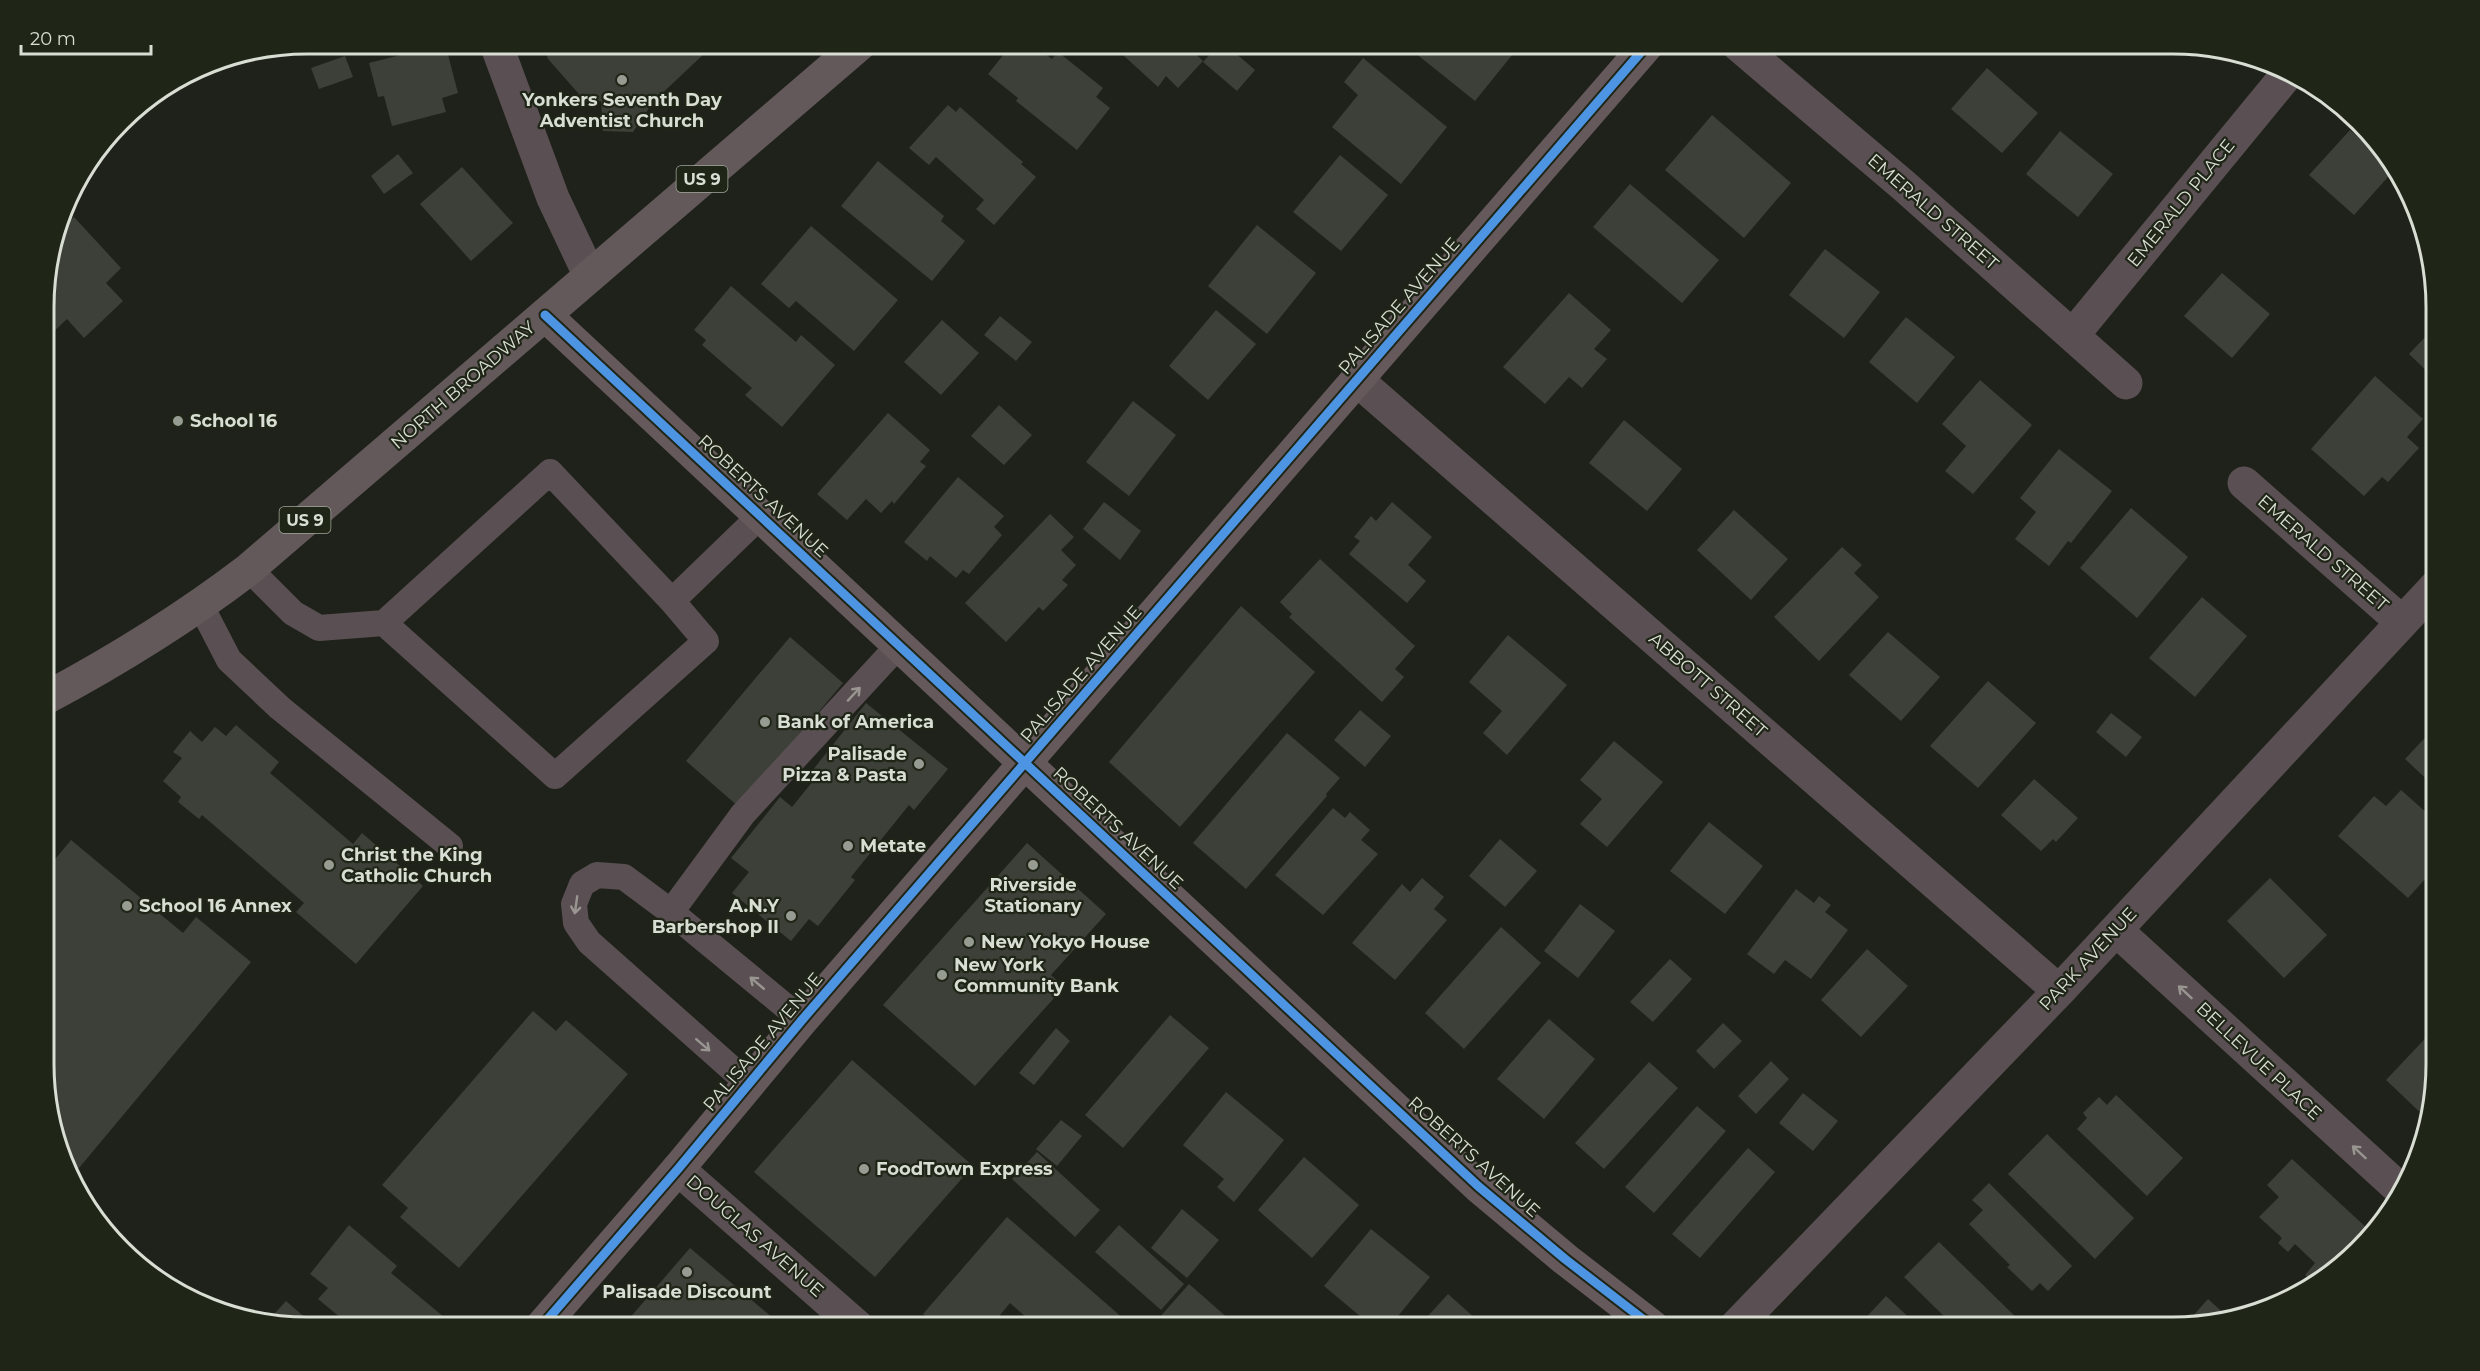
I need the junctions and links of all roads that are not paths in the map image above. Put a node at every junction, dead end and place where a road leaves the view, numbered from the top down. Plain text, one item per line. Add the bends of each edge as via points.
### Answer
1 (500, 54) edge
2 (848, 54) edge
3 (1639, 54) edge
4 (1749, 54) edge
5 (2283, 79) edge
6 (589, 274) junction
7 (545, 315) junction
8 (2073, 335) junction
9 (1357, 380) junction
10 (2126, 383) dead end
11 (2244, 483) dead end
12 (760, 516) junction
13 (249, 569) junction
14 (2426, 597) edge
15 (672, 601) junction
16 (201, 606) junction
17 (2402, 622) junction
18 (384, 623) junction
19 (898, 646) junction
20 (54, 694) edge
21 (1025, 764) junction
22 (450, 846) dead end
23 (671, 912) junction
24 (2116, 930) junction
25 (2059, 991) junction
26 (802, 1020) junction
27 (749, 1084) junction
28 (678, 1169) junction
29 (2395, 1185) edge
30 (550, 1317) edge
31 (847, 1317) edge
32 (1640, 1317) edge
33 (1745, 1317) edge

1 - 6 street via 553,198
2 - 6 main road, NORTH BROADWAY / US 9
3 - 9 street, PALISADE AVENUE
4 - 8 street, EMERALD STREET
5 - 8 street, EMERALD PLACE
6 - 7 main road, NORTH BROADWAY / US 9
7 - 12 street, ROBERTS AVENUE
7 - 13 main road, NORTH BROADWAY / US 9
8 - 10 street, EMERALD STREET
9 - 21 street, PALISADE AVENUE
9 - 25 street, ABBOTT STREET
11 - 17 street, EMERALD STREET
12 - 15 lane
12 - 19 street, ROBERTS AVENUE
13 - 16 main road, NORTH BROADWAY / US 9
13 - 18 lane via 293,613 319,628
14 - 17 street, PARK AVENUE
15 - 18 lane via 549,472
15 - 18 lane via 706,641 555,776
16 - 20 main road, NORTH BROADWAY / US 9
16 - 22 lane via 229,660 280,708
17 - 24 street, PARK AVENUE
19 - 21 street, ROBERTS AVENUE
23 -> 19 lane via 743,814
21 - 26 street, PALISADE AVENUE
21 - 32 street, ROBERTS AVENUE via 1478,1186
26 -> 23 lane
23 -> 27 lane via 624,877 597,875 582,884 574,904 576,923 589,942
24 - 25 street, PARK AVENUE
29 -> 24 street, BELLEVUE PLACE
25 - 33 street, PARK AVENUE
26 - 27 street, PALISADE AVENUE
27 - 28 street, PALISADE AVENUE
28 - 30 street, PALISADE AVENUE
28 - 31 street, DOUGLAS AVENUE

